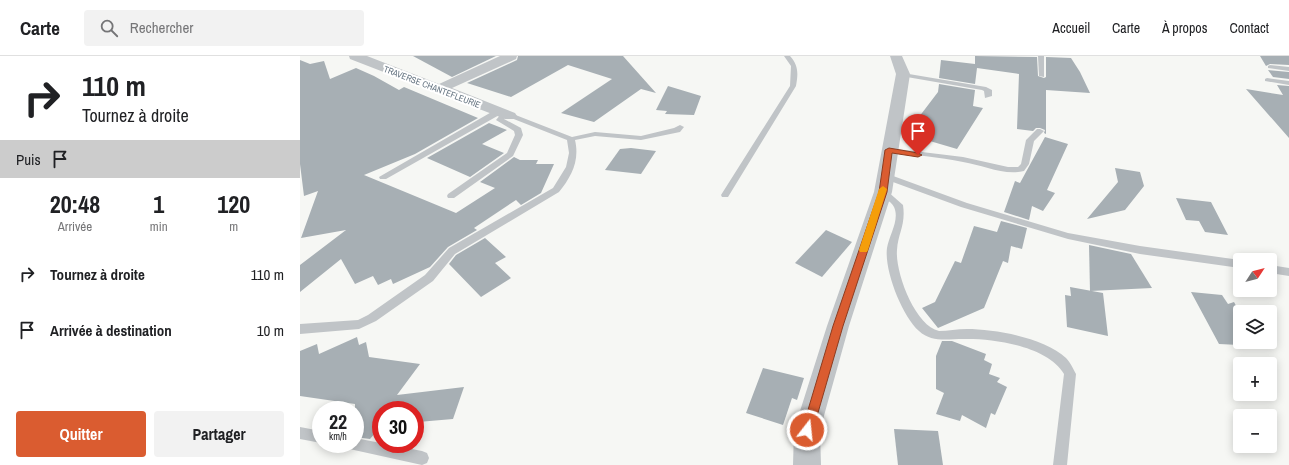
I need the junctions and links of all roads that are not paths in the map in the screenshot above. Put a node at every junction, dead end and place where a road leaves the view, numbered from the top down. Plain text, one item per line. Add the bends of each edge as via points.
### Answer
1 (355, 56) edge
2 (511, 56) edge
3 (787, 56) edge
4 (896, 56) edge
5 (1041, 56) edge
6 (1270, 67) dead end
7 (1289, 69) edge
8 (903, 75) junction
9 (1042, 76) dead end
10 (1267, 80) dead end
11 (1289, 83) edge
12 (439, 89) junction
13 (988, 96) dead end
14 (504, 114) junction
15 (680, 127) dead end
16 (1040, 131) dead end
17 (572, 139) junction
18 (889, 150) junction
19 (383, 177) dead end
20 (884, 184) junction
21 (725, 195) dead end
22 (451, 196) dead end
23 (1233, 263) edge
24 (1277, 270) edge
25 (1289, 272) edge
26 (300, 329) edge
27 (300, 433) edge
28 (312, 435) edge
29 (364, 446) edge
30 (422, 458) dead end
31 (808, 465) edge
32 (1060, 465) edge

1 - 12 street, TRAVERSE CHANTEFLEURIE
2 - 12 street
3 - 21 lane via 796,69 793,86
4 - 8 street
5 - 9 lane
6 - 7 lane
8 - 13 lane via 984,88 988,90
8 - 18 street
10 - 11 lane
12 - 14 street, TRAVERSE CHANTEFLEURIE
14 - 17 lane
14 - 19 lane
14 - 22 lane via 500,120 518,130 519,135 510,154
15 - 17 lane via 677,130 641,138 595,134
16 - 18 lane via 1030,140 1025,164 1016,170 963,158
17 - 26 lane via 574,150 570,170 556,190 452,251 429,278 372,318 359,324
18 - 20 street
20 - 23 lane via 1068,236 1140,250
20 - 31 street via 807,430
20 - 32 lane via 898,205 899,222 891,254 895,274 908,308 918,322 930,333 948,336 992,335 1015,340 1050,354 1061,361 1070,374
24 - 25 lane
27 - 28 lane
29 - 30 lane

